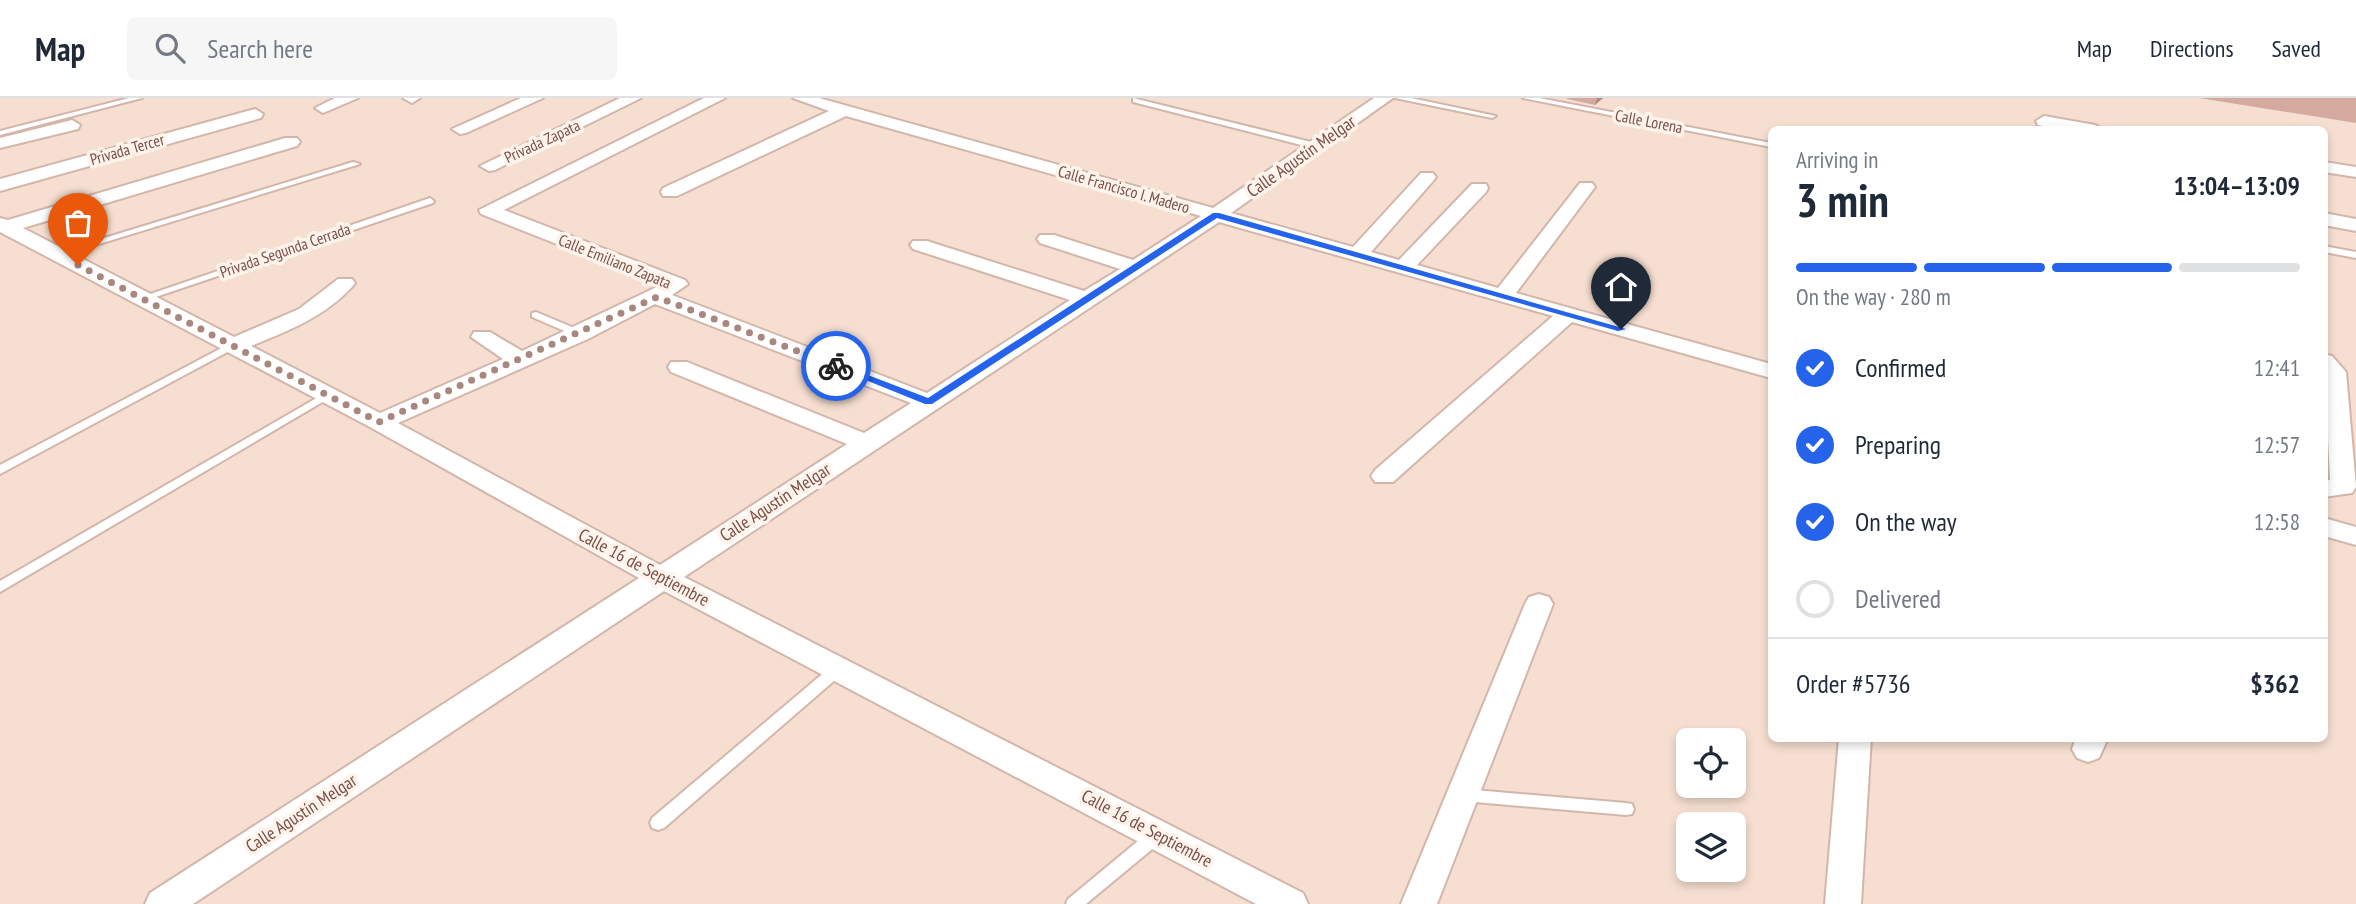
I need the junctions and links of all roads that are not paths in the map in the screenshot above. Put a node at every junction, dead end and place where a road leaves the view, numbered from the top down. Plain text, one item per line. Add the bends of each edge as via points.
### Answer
1 (138, 98) edge
2 (350, 98) edge
3 (535, 98) edge
4 (632, 98) edge
5 (718, 98) edge
6 (800, 98) edge
7 (1385, 98) edge
8 (1399, 98) edge
9 (1527, 98) edge
10 (1136, 100) dead end
11 (240, 101) dead end
12 (323, 108) dead end
13 (843, 111) junction
14 (255, 114) dead end
15 (1492, 116) dead end
16 (2044, 121) dead end
17 (72, 125) dead end
18 (2072, 126) edge
19 (460, 130) dead end
20 (0, 133) edge
21 (291, 142) dead end
22 (0, 143) edge
23 (1768, 144) edge
24 (1316, 146) junction
25 (356, 164) dead end
26 (489, 166) dead end
27 (2328, 168) edge
28 (0, 169) edge
29 (2356, 172) edge
30 (1427, 177) dead end
31 (0, 185) edge
32 (1586, 187) dead end
33 (1479, 188) dead end
34 (670, 192) dead end
35 (430, 201) dead end
36 (1216, 215) junction
37 (2328, 220) edge
38 (2356, 225) edge
39 (3, 226) edge
40 (1047, 239) dead end
41 (920, 245) dead end
42 (2328, 250) edge
43 (57, 254) junction
44 (1357, 255) junction
45 (2356, 255) edge
46 (1135, 267) junction
47 (1403, 268) junction
48 (345, 283) dead end
49 (1502, 296) junction
50 (657, 297) junction
51 (141, 299) junction
52 (1087, 299) junction
53 (1568, 314) junction
54 (536, 315) dead end
55 (580, 334) junction
56 (482, 337) dead end
57 (231, 346) junction
58 (520, 360) junction
59 (2328, 365) edge
60 (679, 368) dead end
61 (1768, 370) edge
62 (327, 395) junction
63 (929, 402) junction
64 (379, 422) junction
65 (866, 443) junction
66 (0, 470) edge
67 (1384, 476) dead end
68 (2328, 489) edge
69 (2328, 528) edge
70 (2356, 536) edge
71 (660, 577) junction
72 (0, 587) edge
73 (1539, 604) dead end
74 (838, 669) junction
75 (1855, 742) edge
76 (1463, 795) junction
77 (1626, 809) dead end
78 (658, 824) dead end
79 (1159, 834) junction
80 (163, 904) edge
81 (1074, 904) edge
82 (1290, 904) edge
83 (1419, 904) edge
84 (1843, 904) edge

1 - 20 lane
2 - 12 street
3 - 19 street
4 - 26 street, Privada Zapata
5 - 50 street, Calle Emiliano Zapata via 488,210 678,284
6 - 13 street, Calle Francisco I. Madero
7 - 24 street, Calle Agustín Melgar
8 - 15 lane
9 - 23 lane, Calle Lorena
10 - 24 lane
11 - 28 street
13 - 34 street
13 - 36 street, Calle Francisco I. Madero
14 - 31 street, Privada Tercer
16 - 18 street
17 - 22 street
21 - 39 street
24 - 36 street, Calle Agustín Melgar
25 - 43 lane
27 - 29 street
30 - 44 street
32 - 49 street
33 - 47 street
35 - 51 lane, Privada Segunda Cerrada
36 - 44 street, Calle Francisco I. Madero
36 - 46 street, Calle Agustín Melgar
37 - 38 street
39 - 43 street, Calle 16 de Septiembre
40 - 46 street
41 - 52 street
42 - 45 lane
43 - 51 street, Calle 16 de Septiembre
44 - 47 street, Calle Francisco I. Madero
46 - 52 street, Calle Agustín Melgar
47 - 49 street, Calle Francisco I. Madero
48 - 57 street via 313,310
49 - 53 street, Calle Francisco I. Madero
50 - 55 street, Calle Emiliano Zapata
50 - 63 street
51 - 57 street, Calle 16 de Septiembre
52 - 63 street, Calle Agustín Melgar
53 - 61 street, Calle Francisco I. Madero
53 - 67 street
54 - 55 lane
55 - 58 street, Calle Emiliano Zapata
56 - 58 street
57 - 62 street, Calle 16 de Septiembre
57 - 66 lane
58 - 64 street, Calle Emiliano Zapata
59 - 68 street via 2334,372 2343,487
60 - 65 street
62 - 64 street, Calle 16 de Septiembre
62 - 72 lane
63 - 65 street, Calle Agustín Melgar
64 - 71 street, Calle 16 de Septiembre
65 - 71 street, Calle Agustín Melgar
69 - 70 street
71 - 74 street, Calle 16 de Septiembre
71 - 80 street, Calle Agustín Melgar
73 - 76 street
74 - 78 lane
74 - 79 street, Calle 16 de Septiembre
75 - 84 street
76 - 77 lane
76 - 83 street
79 - 81 lane
79 - 82 street, Calle 16 de Septiembre

